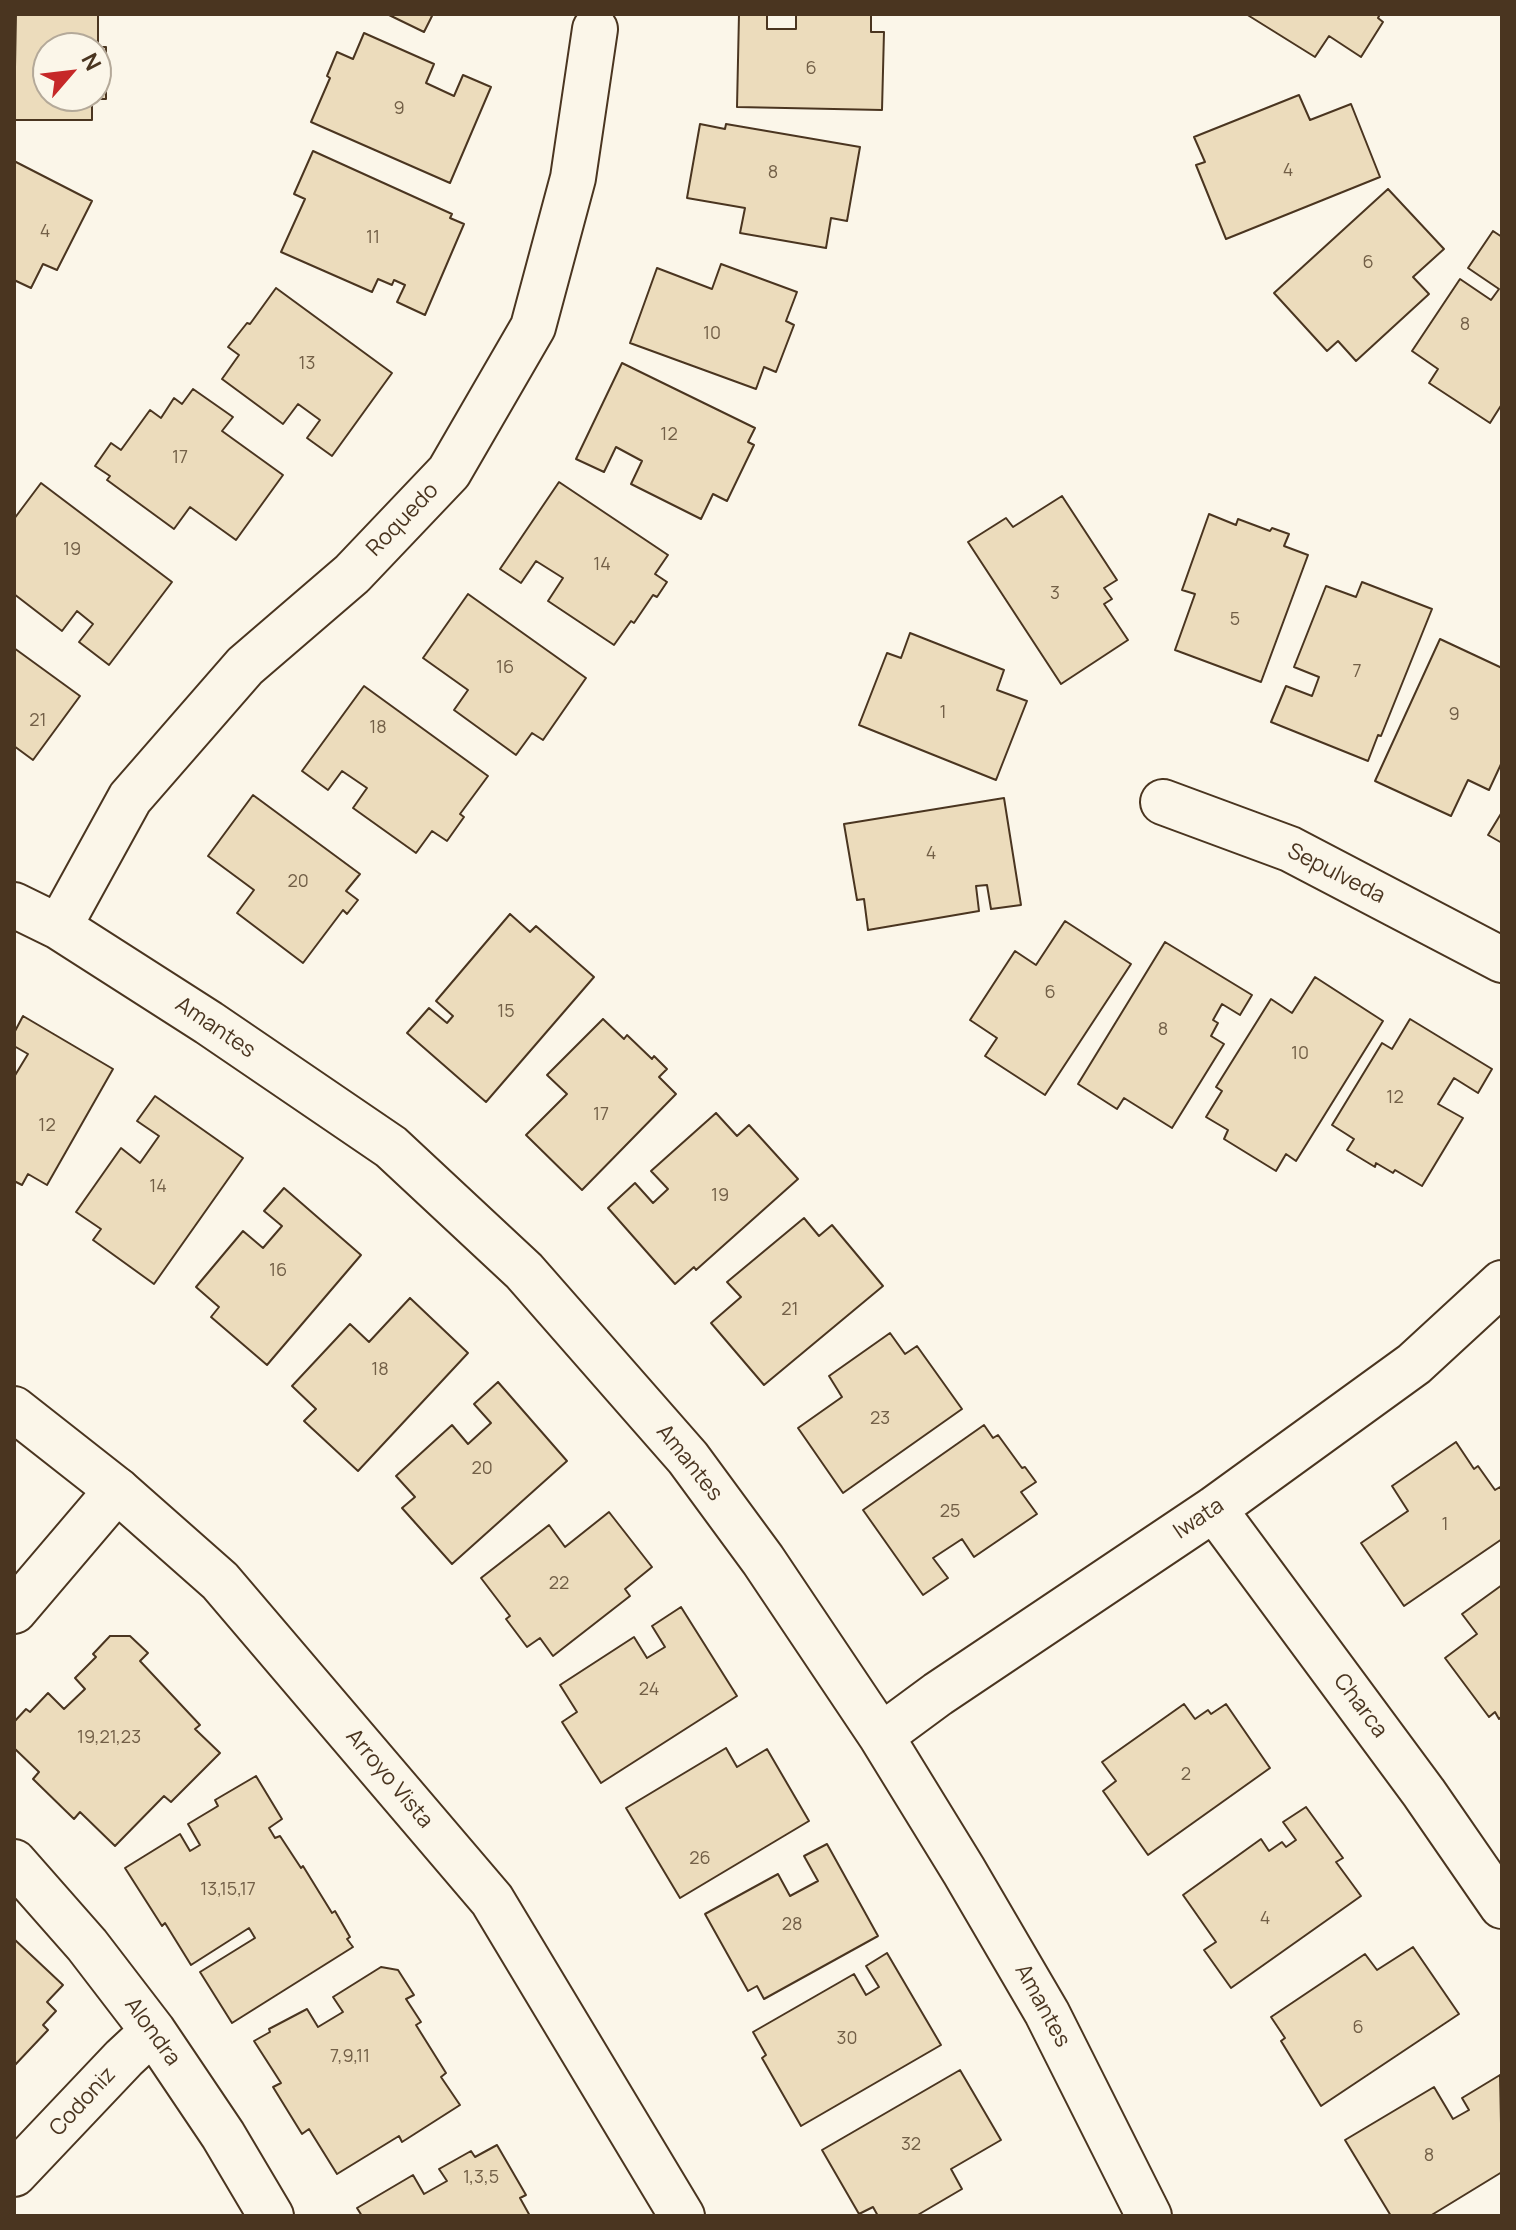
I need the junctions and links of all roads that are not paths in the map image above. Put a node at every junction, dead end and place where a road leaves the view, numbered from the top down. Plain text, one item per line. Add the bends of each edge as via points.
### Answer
1 (595, 29) dead end
2 (1163, 802) dead end
3 (14, 905) edge
4 (59, 927) junction
5 (1502, 960) edge
6 (1502, 1283) edge
7 (14, 1409) edge
8 (117, 1490) junction
9 (1214, 1509) junction
10 (14, 1611) edge
11 (881, 1736) junction
12 (14, 1862) edge
13 (1502, 1906) edge
14 (153, 2031) junction
15 (14, 2174) edge
16 (271, 2216) edge
17 (682, 2216) edge
18 (1149, 2216) edge

1 - 4 street, Roquedo via 573,178 533,327 449,472 352,574 245,666 130,798
2 - 5 street, Sepulveda via 1290,849
3 - 4 street, Amantes
4 - 11 street, Amantes via 391,1147 524,1271 688,1458
6 - 9 street, Iwata via 1414,1364
7 - 8 street, Arroyo Vista
8 - 10 street
8 - 17 street, Arroyo Vista via 220,1581 492,1900
9 - 11 street, Iwata
9 - 13 street, Charca
11 - 18 street, Amantes via 1047,2013
12 - 14 street, Alondra
14 - 15 street, Codoniz
14 - 16 street, Alondra

